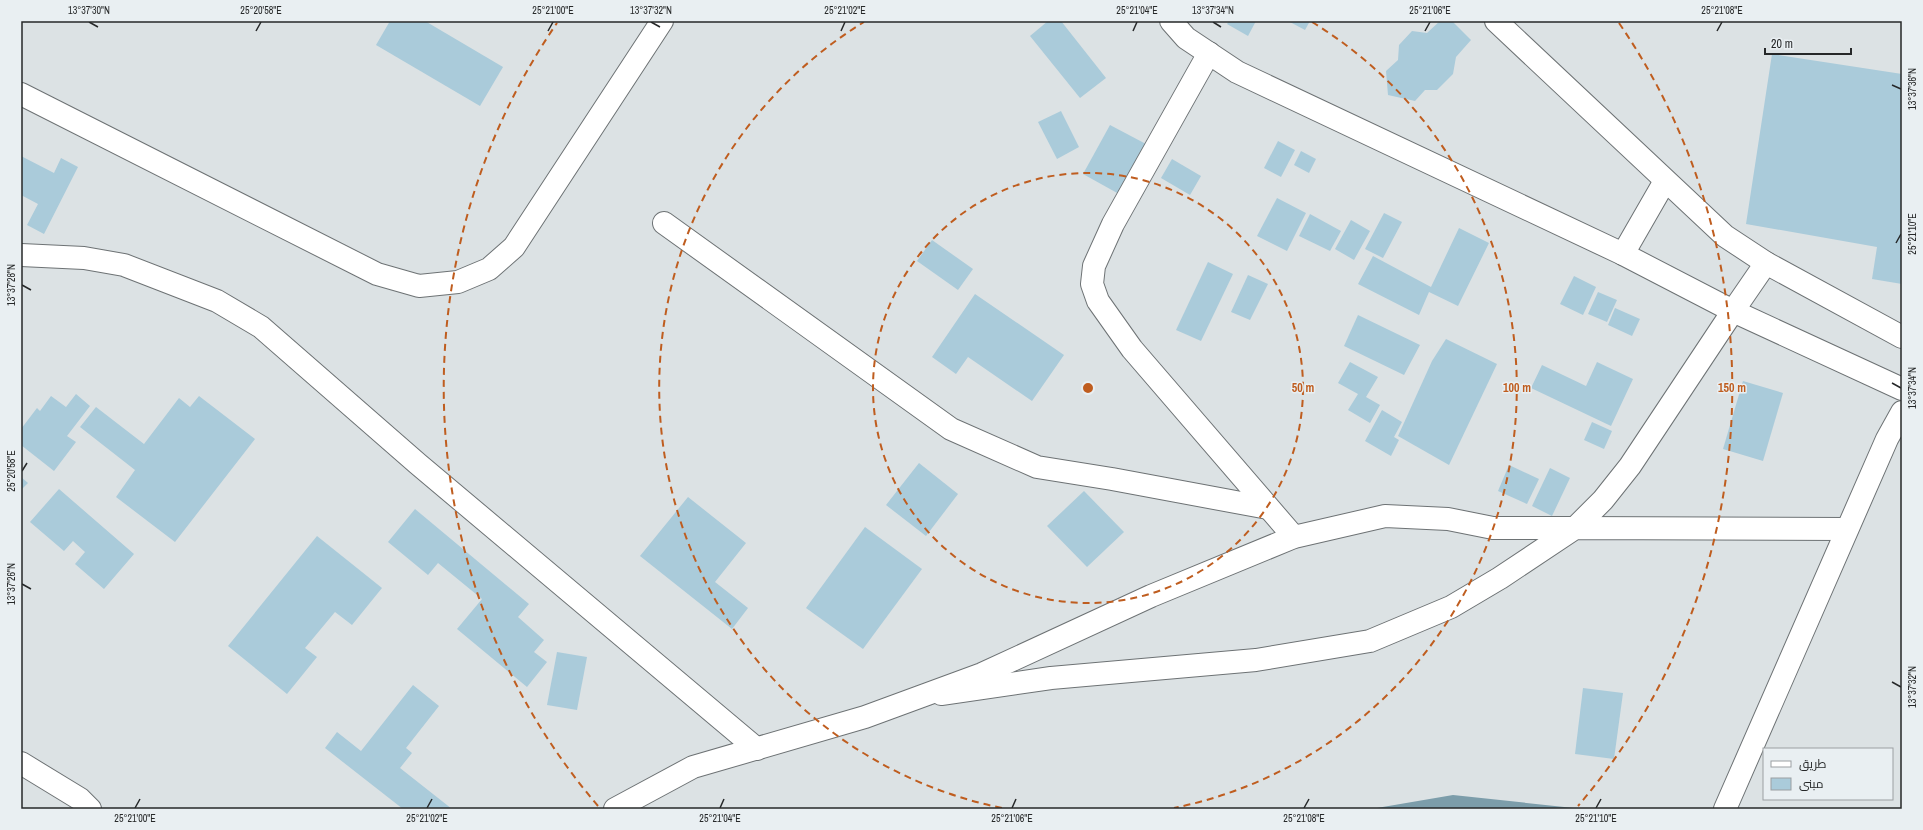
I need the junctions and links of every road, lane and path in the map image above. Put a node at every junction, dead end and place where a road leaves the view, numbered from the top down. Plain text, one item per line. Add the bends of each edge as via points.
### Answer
1 (662, 21) edge
2 (1170, 21) edge
3 (1496, 21) edge
4 (1209, 53) junction
5 (21, 94) edge
6 (1665, 180) junction
7 (664, 222) dead end
8 (1623, 254) junction
9 (21, 255) edge
10 (1766, 263) junction
11 (1733, 311) junction
12 (1902, 337) edge
13 (1902, 389) edge
14 (1902, 412) edge
15 (1268, 508) junction
16 (1575, 528) junction
17 (1847, 529) junction
18 (1294, 537) junction
19 (918, 698) junction
20 (757, 749) junction
21 (21, 763) edge
22 (90, 809) edge
23 (615, 809) edge
24 (1725, 809) edge

1 - 5 street via 514,247 489,269 458,282 419,286 377,274
2 - 4 street via 1186,38
3 - 6 street
4 - 8 street via 1237,72
4 - 15 street via 1113,224 1094,266 1092,284 1098,301 1132,349
6 - 8 street
6 - 10 street via 1725,236
7 - 15 street via 959,432 1037,467
8 - 11 street
9 - 20 street via 84,258 124,265 217,301 261,327 418,464
10 - 11 street
10 - 12 street
11 - 13 street
11 - 16 street via 1630,466 1603,500
14 - 17 street via 1886,439
15 - 18 street
16 - 17 street
16 - 18 street via 1493,528 1448,519 1385,516
16 - 19 street via 1451,607 1370,641 1256,660 1050,678
17 - 24 street
18 - 19 street via 1151,596 982,674
19 - 20 street via 865,718
20 - 23 street via 693,767
21 - 22 street via 80,799

